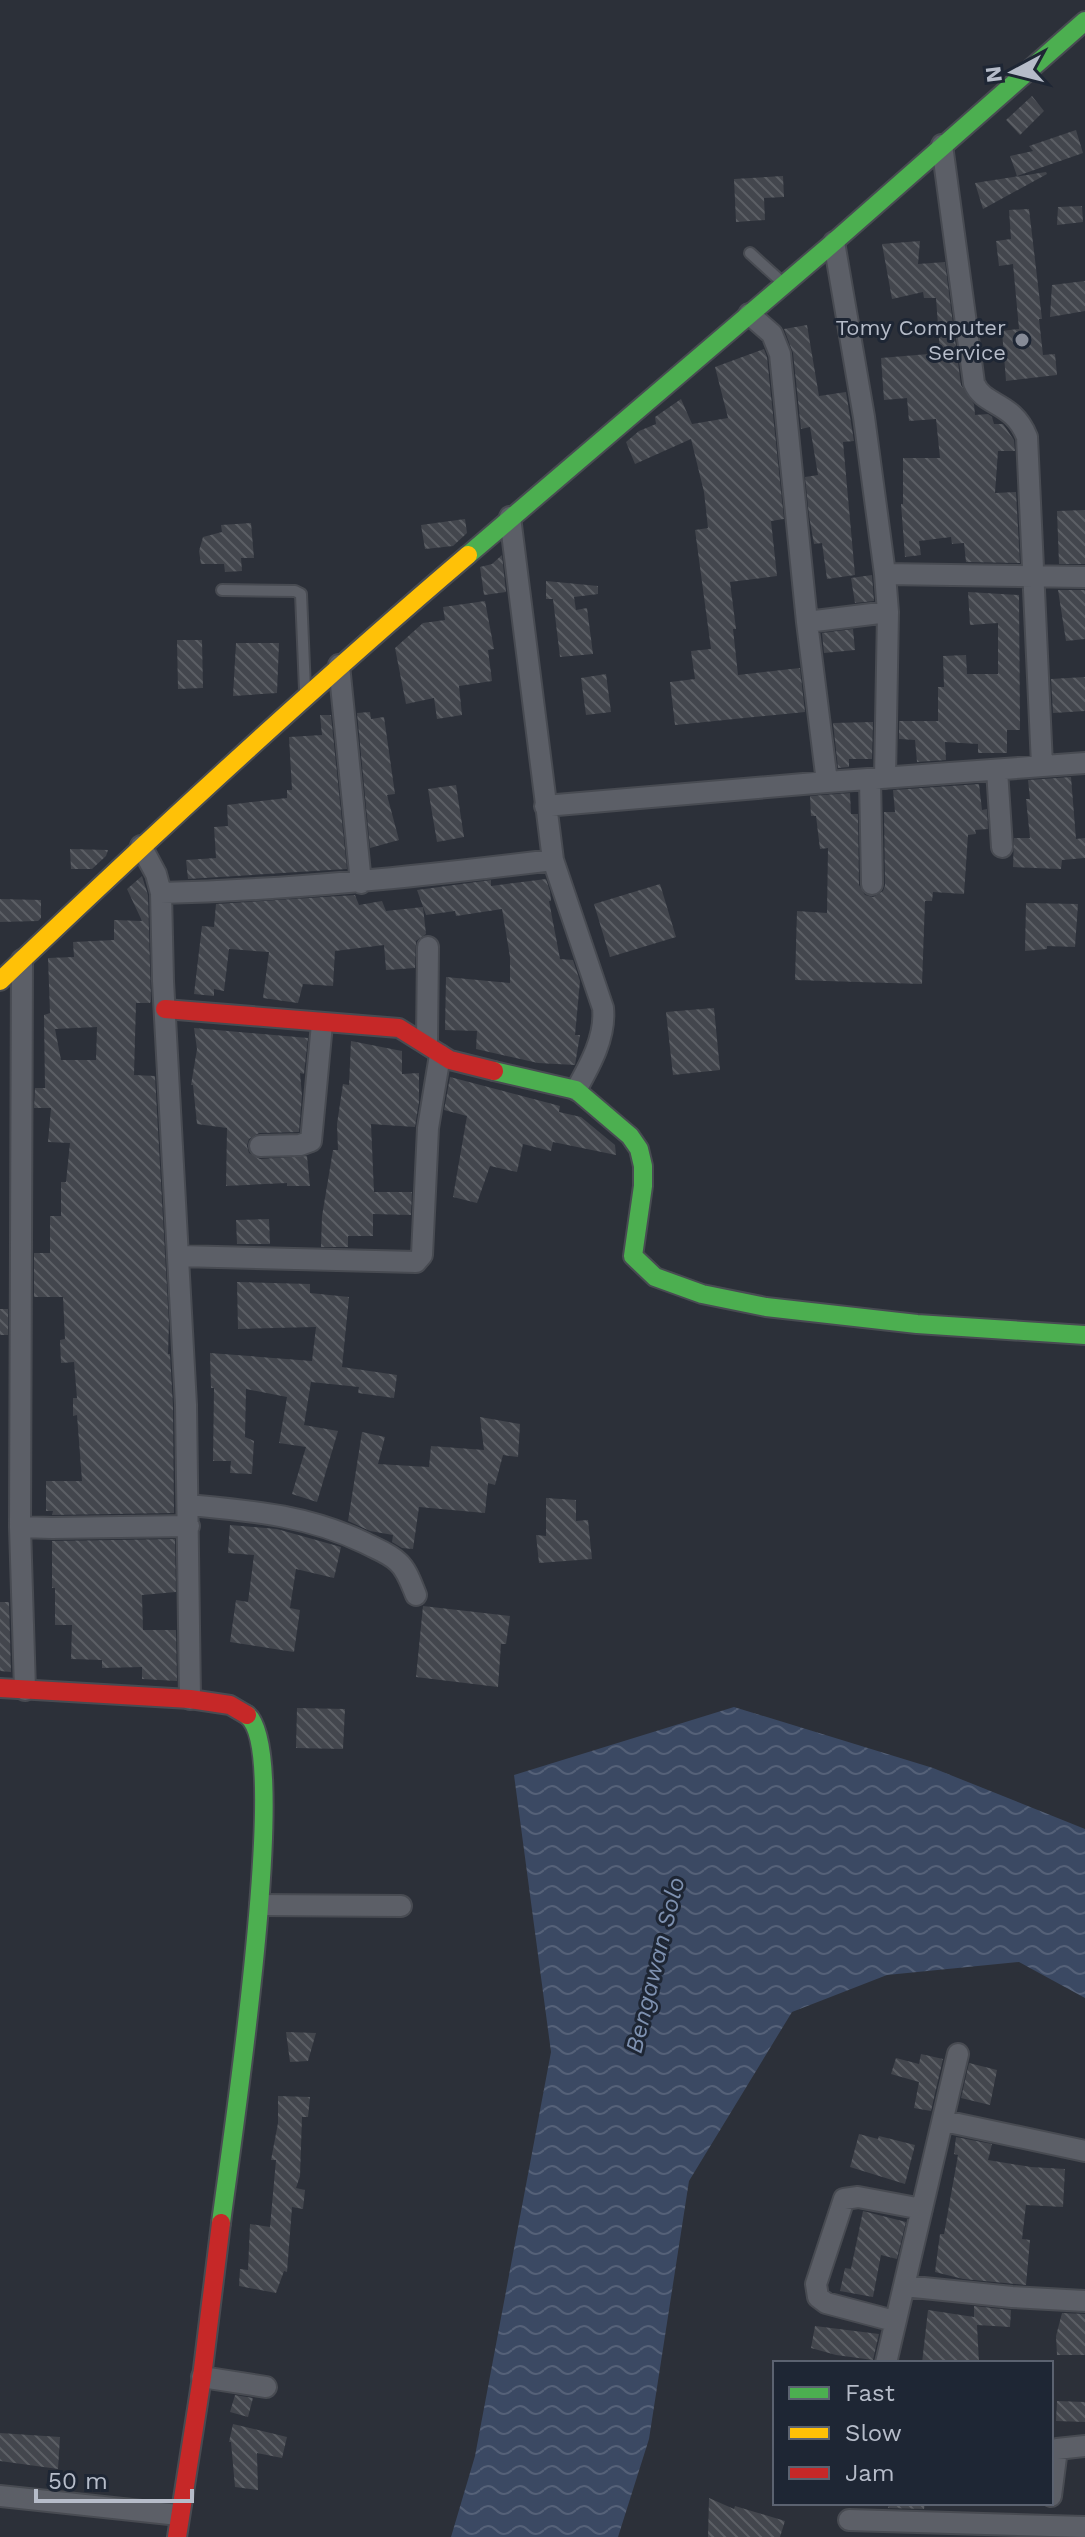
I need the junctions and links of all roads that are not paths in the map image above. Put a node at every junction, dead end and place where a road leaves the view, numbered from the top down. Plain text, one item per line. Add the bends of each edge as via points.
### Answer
1 (1085, 21) edge
2 (942, 145) junction
3 (834, 242) junction
4 (750, 253) dead end
5 (784, 285) junction
6 (749, 314) junction
7 (510, 517) junction
8 (885, 574) junction
9 (1034, 577) junction
10 (1085, 577) edge
11 (222, 590) dead end
12 (888, 612) junction
13 (807, 622) junction
14 (339, 665) junction
15 (305, 696) junction
16 (1085, 763) edge
17 (1042, 765) junction
18 (997, 770) junction
19 (878, 778) junction
20 (827, 782) junction
21 (545, 806) junction
22 (141, 846) junction
23 (1002, 847) dead end
24 (553, 860) junction
25 (361, 883) junction
26 (872, 884) dead end
27 (161, 893) junction
28 (428, 947) dead end
29 (22, 960) junction
30 (0, 981) edge
31 (165, 1009) junction
32 (322, 1024) junction
33 (433, 1048) junction
34 (576, 1090) junction
35 (260, 1146) dead end
36 (179, 1256) junction
37 (1085, 1335) edge
38 (189, 1505) junction
39 (189, 1526) junction
40 (20, 1527) junction
41 (416, 1595) dead end
42 (0, 1688) edge
43 (25, 1690) junction
44 (190, 1699) junction
45 (260, 1905) junction
46 (401, 1906) dead end
47 (958, 2054) dead end
48 (944, 2121) junction
49 (1085, 2151) edge
50 (922, 2209) junction
51 (904, 2286) junction
52 (1085, 2301) edge
53 (894, 2321) junction
54 (886, 2361) edge
55 (202, 2377) junction
56 (266, 2387) dead end
57 (1085, 2446) edge
58 (1053, 2480) edge
59 (0, 2496) edge
60 (1050, 2505) edge
61 (179, 2515) junction
62 (849, 2520) edge
63 (1047, 2527) junction
64 (1085, 2527) edge
65 (177, 2537) edge

1 - 2 street
2 - 3 street
2 - 9 street via 974,383 980,393 1017,417 1027,437
3 - 5 street
3 - 8 street
4 - 5 lane
5 - 6 street
6 - 7 street
6 - 13 street via 772,334 780,354
7 - 14 street
7 - 21 street
8 - 9 street
8 - 12 street
9 - 10 street
9 - 17 street
11 - 15 lane via 301,594
12 - 13 street
12 - 19 street
13 - 20 street
14 - 15 street
14 - 25 street
15 - 22 street
16 - 17 street
17 - 18 street
18 - 19 street
18 - 23 street
19 - 20 street
19 - 26 street
20 - 21 street
21 - 24 street
22 - 27 street
22 - 29 street
24 - 25 street
24 - 34 street via 603,1008 604,1028
25 - 27 street
27 - 31 street
28 - 33 street
29 - 30 street
29 - 40 street
31 - 32 street
31 - 36 street
32 - 33 street via 399,1028
32 - 35 street via 311,1141
33 - 34 street via 450,1060
33 - 36 street via 422,1255 416,1262
34 - 37 street via 639,1149 643,1186 632,1246 635,1264 643,1272 743,1305
36 - 38 street
38 - 39 street
38 - 41 street via 276,1514 351,1537 398,1562
39 - 40 street
39 - 44 street
40 - 43 street
42 - 43 street
43 - 44 street
44 - 45 street via 246,1712 259,1732 265,1815
45 - 46 street
45 - 55 street
47 - 48 street
48 - 49 street
48 - 50 street
50 - 51 street
50 - 53 street via 844,2199 816,2284 818,2297 826,2303
51 - 52 street
51 - 53 street
53 - 54 street
55 - 56 street
55 - 61 street
57 - 58 street via 1057,2449
59 - 61 street
60 - 63 street
61 - 65 street
62 - 63 street
63 - 64 street

